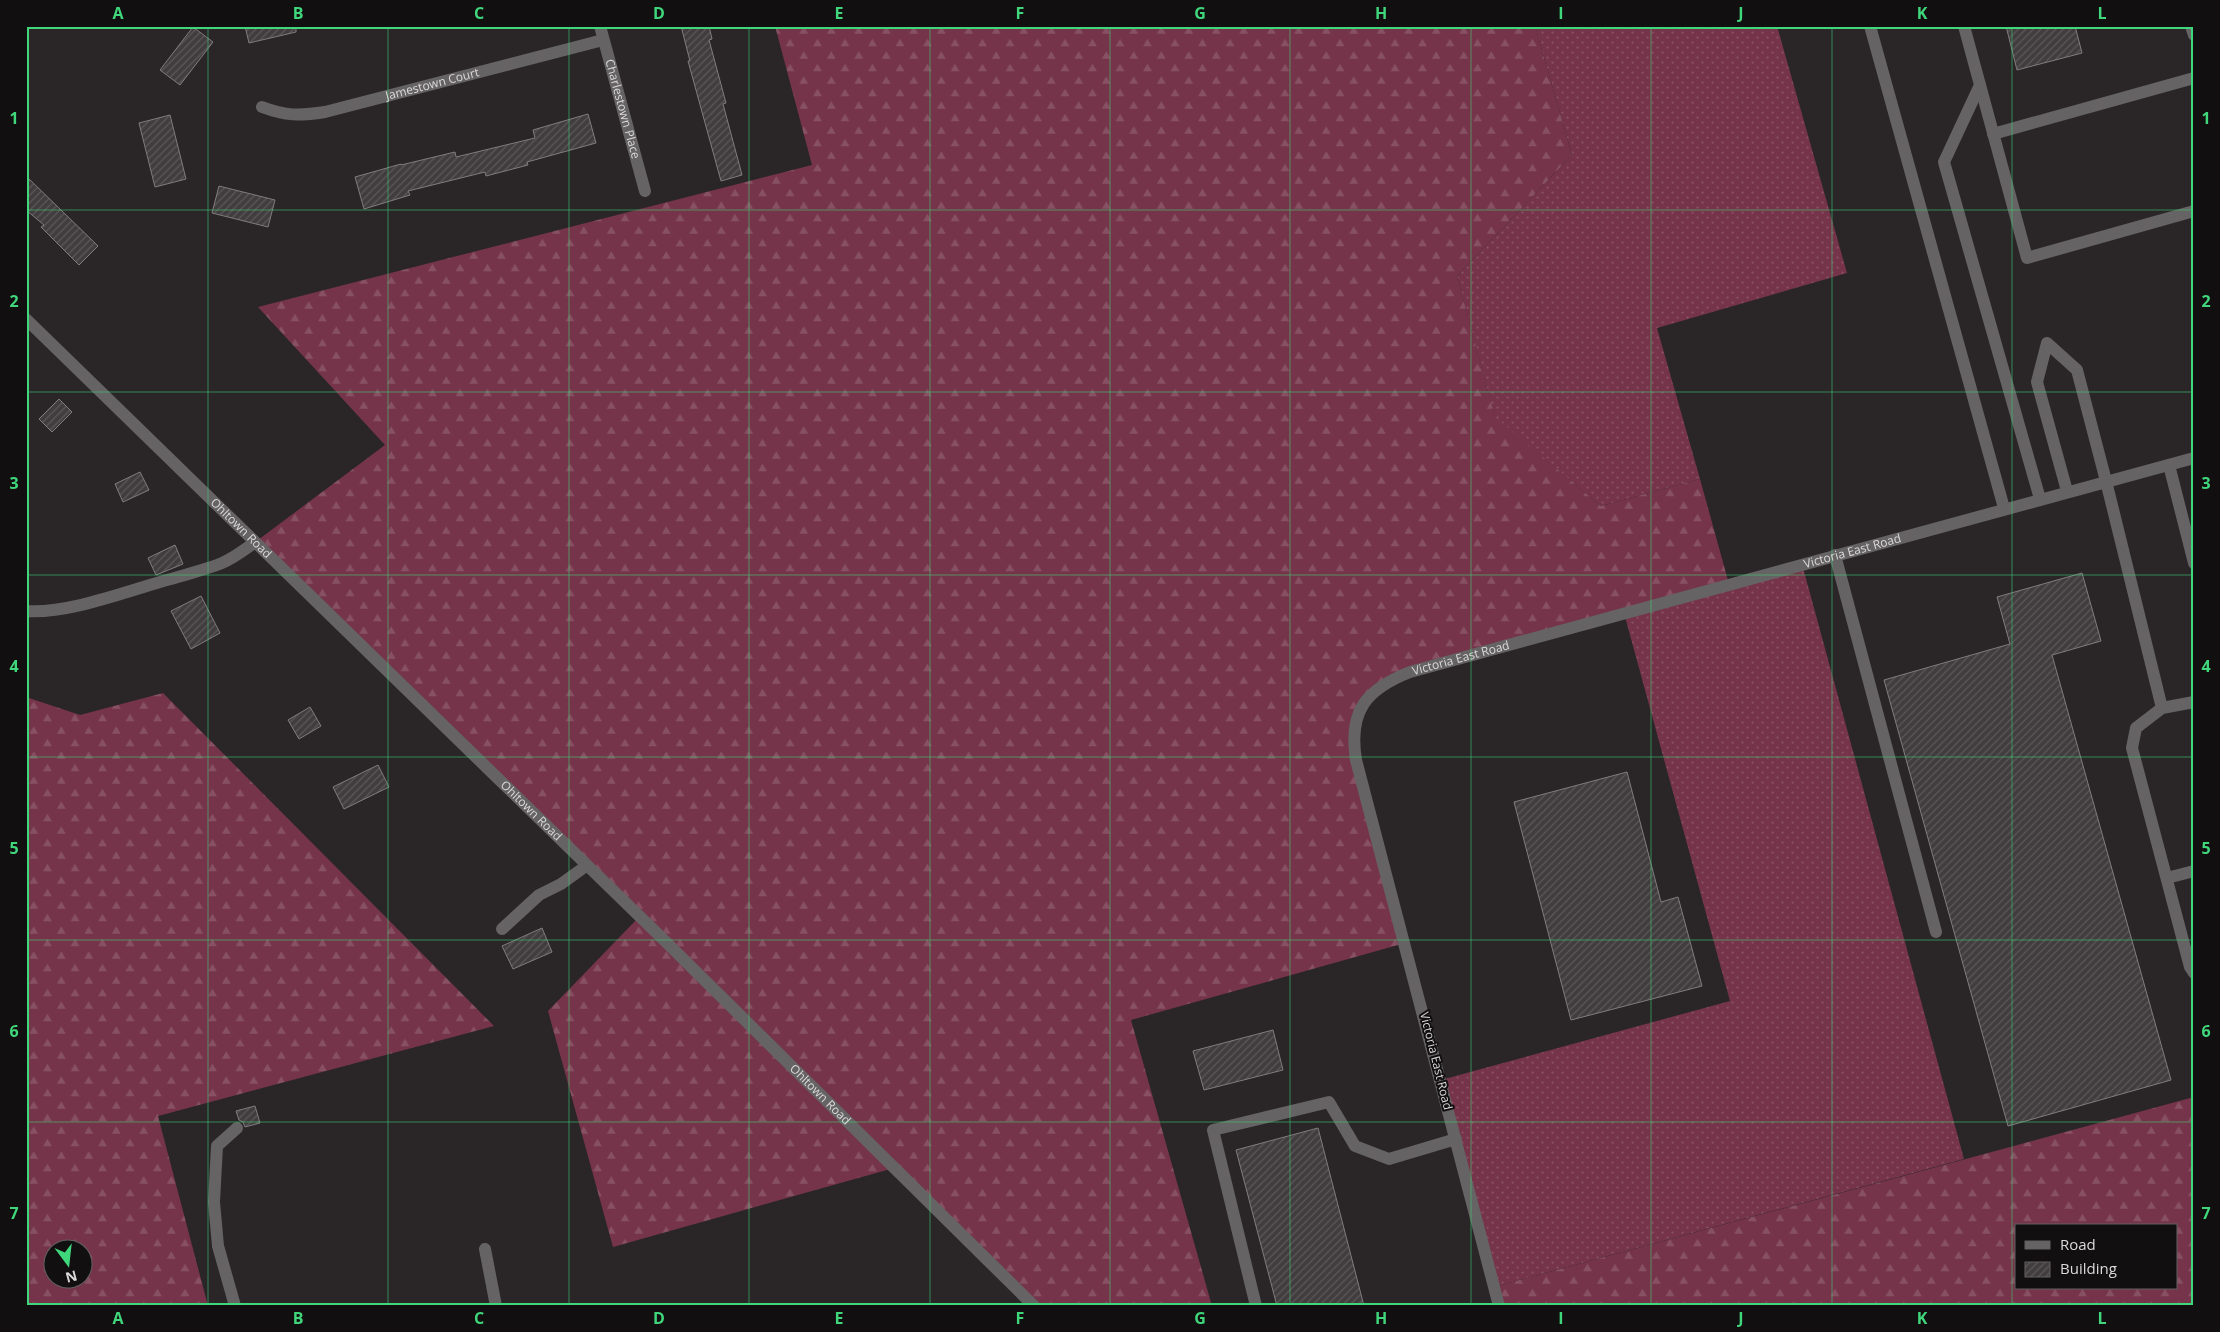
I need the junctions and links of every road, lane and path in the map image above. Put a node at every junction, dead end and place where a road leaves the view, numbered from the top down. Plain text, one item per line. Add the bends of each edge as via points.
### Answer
1 (600, 26) edge
2 (1870, 26) edge
3 (1964, 26) edge
4 (2191, 26) edge
5 (2194, 35) edge
6 (604, 40) junction
7 (2194, 78) edge
8 (1980, 85) junction
9 (262, 107) dead end
10 (1993, 134) junction
11 (645, 191) dead end
12 (2194, 211) edge
13 (26, 319) edge
14 (2194, 458) edge
15 (2169, 465) junction
16 (2106, 481) junction
17 (2067, 491) junction
18 (2040, 499) junction
19 (2004, 508) junction
20 (254, 543) junction
21 (1835, 555) junction
22 (2194, 563) edge
23 (26, 611) edge
24 (2194, 702) edge
25 (2162, 708) junction
26 (586, 866) junction
27 (2194, 871) edge
28 (2167, 878) junction
29 (502, 929) dead end
30 (1936, 932) dead end
31 (2194, 973) edge
32 (237, 1128) dead end
33 (1456, 1140) junction
34 (485, 1249) dead end
35 (235, 1306) edge
36 (496, 1306) edge
37 (1034, 1306) edge
38 (1256, 1306) edge
39 (1499, 1306) edge

1 - 6 street, Charlestown Place
2 - 19 street
3 - 8 street
4 - 5 street
6 - 9 street, Jamestown Court via 325,112 298,116
6 - 11 street, Charlestown Place
7 - 10 street
8 - 10 street
8 - 18 street via 1944,162
10 - 12 street via 2027,258
13 - 20 street, Ohltown Road
14 - 15 street, Victoria East Road
15 - 16 street, Victoria East Road
15 - 22 street
16 - 17 street, Victoria East Road
16 - 17 street via 2077,370 2047,343 2037,382
16 - 25 street
17 - 18 street, Victoria East Road
18 - 19 street, Victoria East Road
19 - 21 street, Victoria East Road
20 - 23 street via 236,556 195,572 69,606
20 - 26 street, Ohltown Road
21 - 30 street
21 - 33 street, Victoria East Road via 1410,672 1376,688 1366,700 1358,714 1355,731 1356,760
24 - 25 street
25 - 28 street via 2136,728 2132,748
26 - 29 street via 538,895
26 - 37 street, Ohltown Road
27 - 28 street
28 - 31 street
32 - 35 street via 217,1146 214,1202 218,1246
33 - 38 street via 1389,1159 1355,1146 1329,1102 1213,1130
33 - 39 street, Victoria East Road
34 - 36 street

